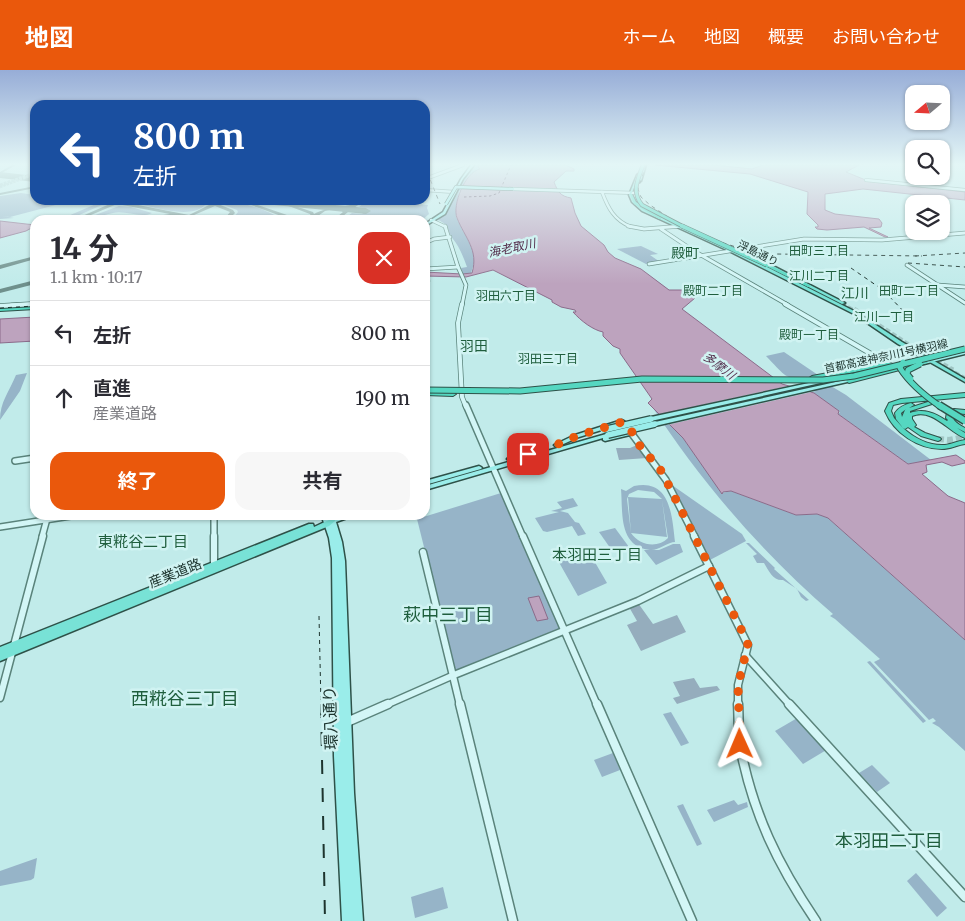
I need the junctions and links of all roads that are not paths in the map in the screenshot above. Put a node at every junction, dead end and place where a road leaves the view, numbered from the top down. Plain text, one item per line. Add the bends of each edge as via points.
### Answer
1 (446, 204) joint
2 (445, 205) edge
3 (448, 205) edge
4 (606, 205) edge
5 (637, 205) edge
6 (641, 205) edge
7 (646, 205) edge
8 (648, 207) joint
9 (646, 208) edge
10 (646, 208) edge
11 (440, 213) junction
12 (660, 218) junction
13 (432, 220) junction
14 (681, 226) junction
15 (661, 229) junction
16 (965, 233) edge
17 (450, 237) junction
18 (430, 241) edge
19 (735, 251) junction
20 (703, 256) junction
21 (649, 264) dead end
22 (907, 265) dead end
23 (430, 268) edge
24 (458, 268) junction
25 (937, 285) junction
26 (965, 287) edge
27 (965, 303) edge
28 (30, 308) edge
29 (1, 309) edge
30 (965, 350) edge
31 (956, 354) junction
32 (929, 360) junction
33 (891, 365) junction
34 (905, 366) junction
35 (896, 369) junction
36 (965, 379) edge
37 (779, 380) junction
38 (602, 382) junction
39 (813, 382) junction
40 (825, 382) junction
41 (430, 392) edge
42 (964, 395) edge
43 (948, 397) junction
44 (965, 412) edge
45 (651, 419) joint
46 (965, 420) edge
47 (622, 422) joint
48 (965, 429) edge
49 (606, 432) junction
50 (632, 433) junction
51 (965, 436) edge
52 (576, 442) junction
53 (965, 442) edge
54 (556, 445) junction
55 (30, 459) edge
56 (15, 461) dead end
57 (492, 466) junction
58 (430, 482) edge
59 (430, 486) edge
60 (34, 520) edge
61 (46, 520) edge
62 (214, 520) edge
63 (325, 520) edge
64 (325, 520) edge
65 (331, 520) edge
66 (0, 528) edge
67 (423, 552) dead end
68 (214, 564) junction
69 (709, 566) junction
70 (564, 631) junction
71 (12, 649) junction
72 (0, 651) edge
73 (745, 655) junction
74 (0, 657) edge
75 (454, 675) junction
76 (0, 698) edge
77 (342, 724) junction
78 (965, 896) edge
79 (348, 921) edge
80 (357, 921) edge
81 (513, 921) edge
82 (692, 921) edge
83 (816, 921) edge

1 - 11 main road
1 - 13 main road
2 - 11 main road
3 - 13 main road via 445,212
4 - 15 street via 624,223 641,231
5 - 12 highway, 浮島通り
6 - 12 highway, bridge
7 - 8 highway
8 - 14 highway, 浮島通り
9 - 10 highway, bridge via 808,286 648,210
11 - 13 main road
12 - 14 highway, 浮島通り
13 - 17 street via 445,225
14 - 15 street
14 - 19 highway, 浮島通り
15 - 20 street
16 - 19 street via 879,240 809,238
17 - 18 street
17 - 24 street
19 - 20 street
19 - 32 highway, 浮島通り via 855,313
20 - 21 street
20 - 33 street
22 - 25 street
23 - 24 street
24 - 57 street via 466,288 458,323 460,390
25 - 26 street
25 - 27 street
28 - 29 highway
30 - 31 highway, 首都高速神奈川1号横羽線, bridge
30 - 32 main road
30 - 34 highway, 首都高速神奈川1号横羽線, bridge
30 - 46 highway, bridge via 906,361 900,368 937,404
31 - 39 highway, 首都高速神奈川1号横羽線, bridge via 845,380
31 - 46 highway, bridge via 912,367 907,372 940,404
32 - 33 main road
32 - 34 highway
32 - 35 main road
32 - 36 highway, 浮島通り
33 - 35 street
33 - 37 highway, bridge via 821,377
33 - 40 main road
34 - 39 highway, bridge via 849,381
34 - 40 highway, 首都高速神奈川1号横羽線, bridge
35 - 40 main road
37 - 38 highway, 首都高速神奈川1号横羽線, bridge via 642,379
37 - 40 highway, 首都高速神奈川1号横羽線, bridge
38 - 39 highway, 首都高速神奈川1号横羽線, bridge
38 - 41 highway, bridge via 528,393
40 - 45 main road, bridge
40 - 49 main road, bridge
42 - 43 highway
43 - 48 highway via 933,403 930,409
43 - 51 highway via 906,407 898,413 900,421 920,436 938,440 909,421 909,415 919,412 934,416
43 - 53 highway via 898,401 890,406 888,413 903,430 926,444 942,447
44 - 48 highway via 954,411 948,415
45 - 49 main road, bridge
47 - 50 street
47 - 54 main road
49 - 52 main road
50 - 52 main road via 586,444
50 - 69 street via 660,469
52 - 54 main road
52 - 57 main road
54 - 57 main road
55 - 56 street
57 - 58 main road
57 - 59 main road
57 - 70 street
60 - 66 street
61 - 71 street
62 - 68 street
63 - 68 highway, 産業道路
64 - 71 highway, 産業道路
65 - 77 main road, 環八通り via 339,542 341,561
67 - 75 street
68 - 71 highway, 産業道路
69 - 70 street via 638,601
69 - 73 street via 746,639
70 - 75 street
70 - 82 street
71 - 72 highway
71 - 74 highway
71 - 76 street
73 - 78 street
73 - 83 street via 738,685 738,704 740,744 750,790 773,851
75 - 77 street
75 - 81 street
77 - 79 main road, 環八通り
77 - 80 main road, 環八通り

